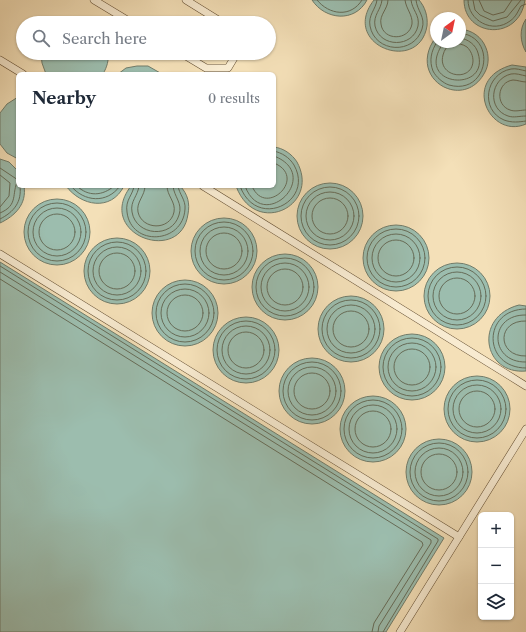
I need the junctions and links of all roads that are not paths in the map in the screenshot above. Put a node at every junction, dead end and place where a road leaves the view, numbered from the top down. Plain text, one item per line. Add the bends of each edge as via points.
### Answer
1 (94, 0) edge
2 (186, 0) edge
3 (120, 16) edge
4 (212, 16) edge
5 (0, 60) edge
6 (193, 60) edge
7 (233, 60) edge
8 (20, 72) edge
9 (206, 188) edge
10 (0, 254) edge
11 (526, 386) edge
12 (526, 429) edge
13 (458, 538) junction
14 (400, 632) edge

1 - 3 lane
2 - 4 lane
5 - 8 lane
6 - 7 lane via 206,68 228,68
9 - 11 lane
10 - 13 lane
12 - 13 lane
13 - 14 lane

